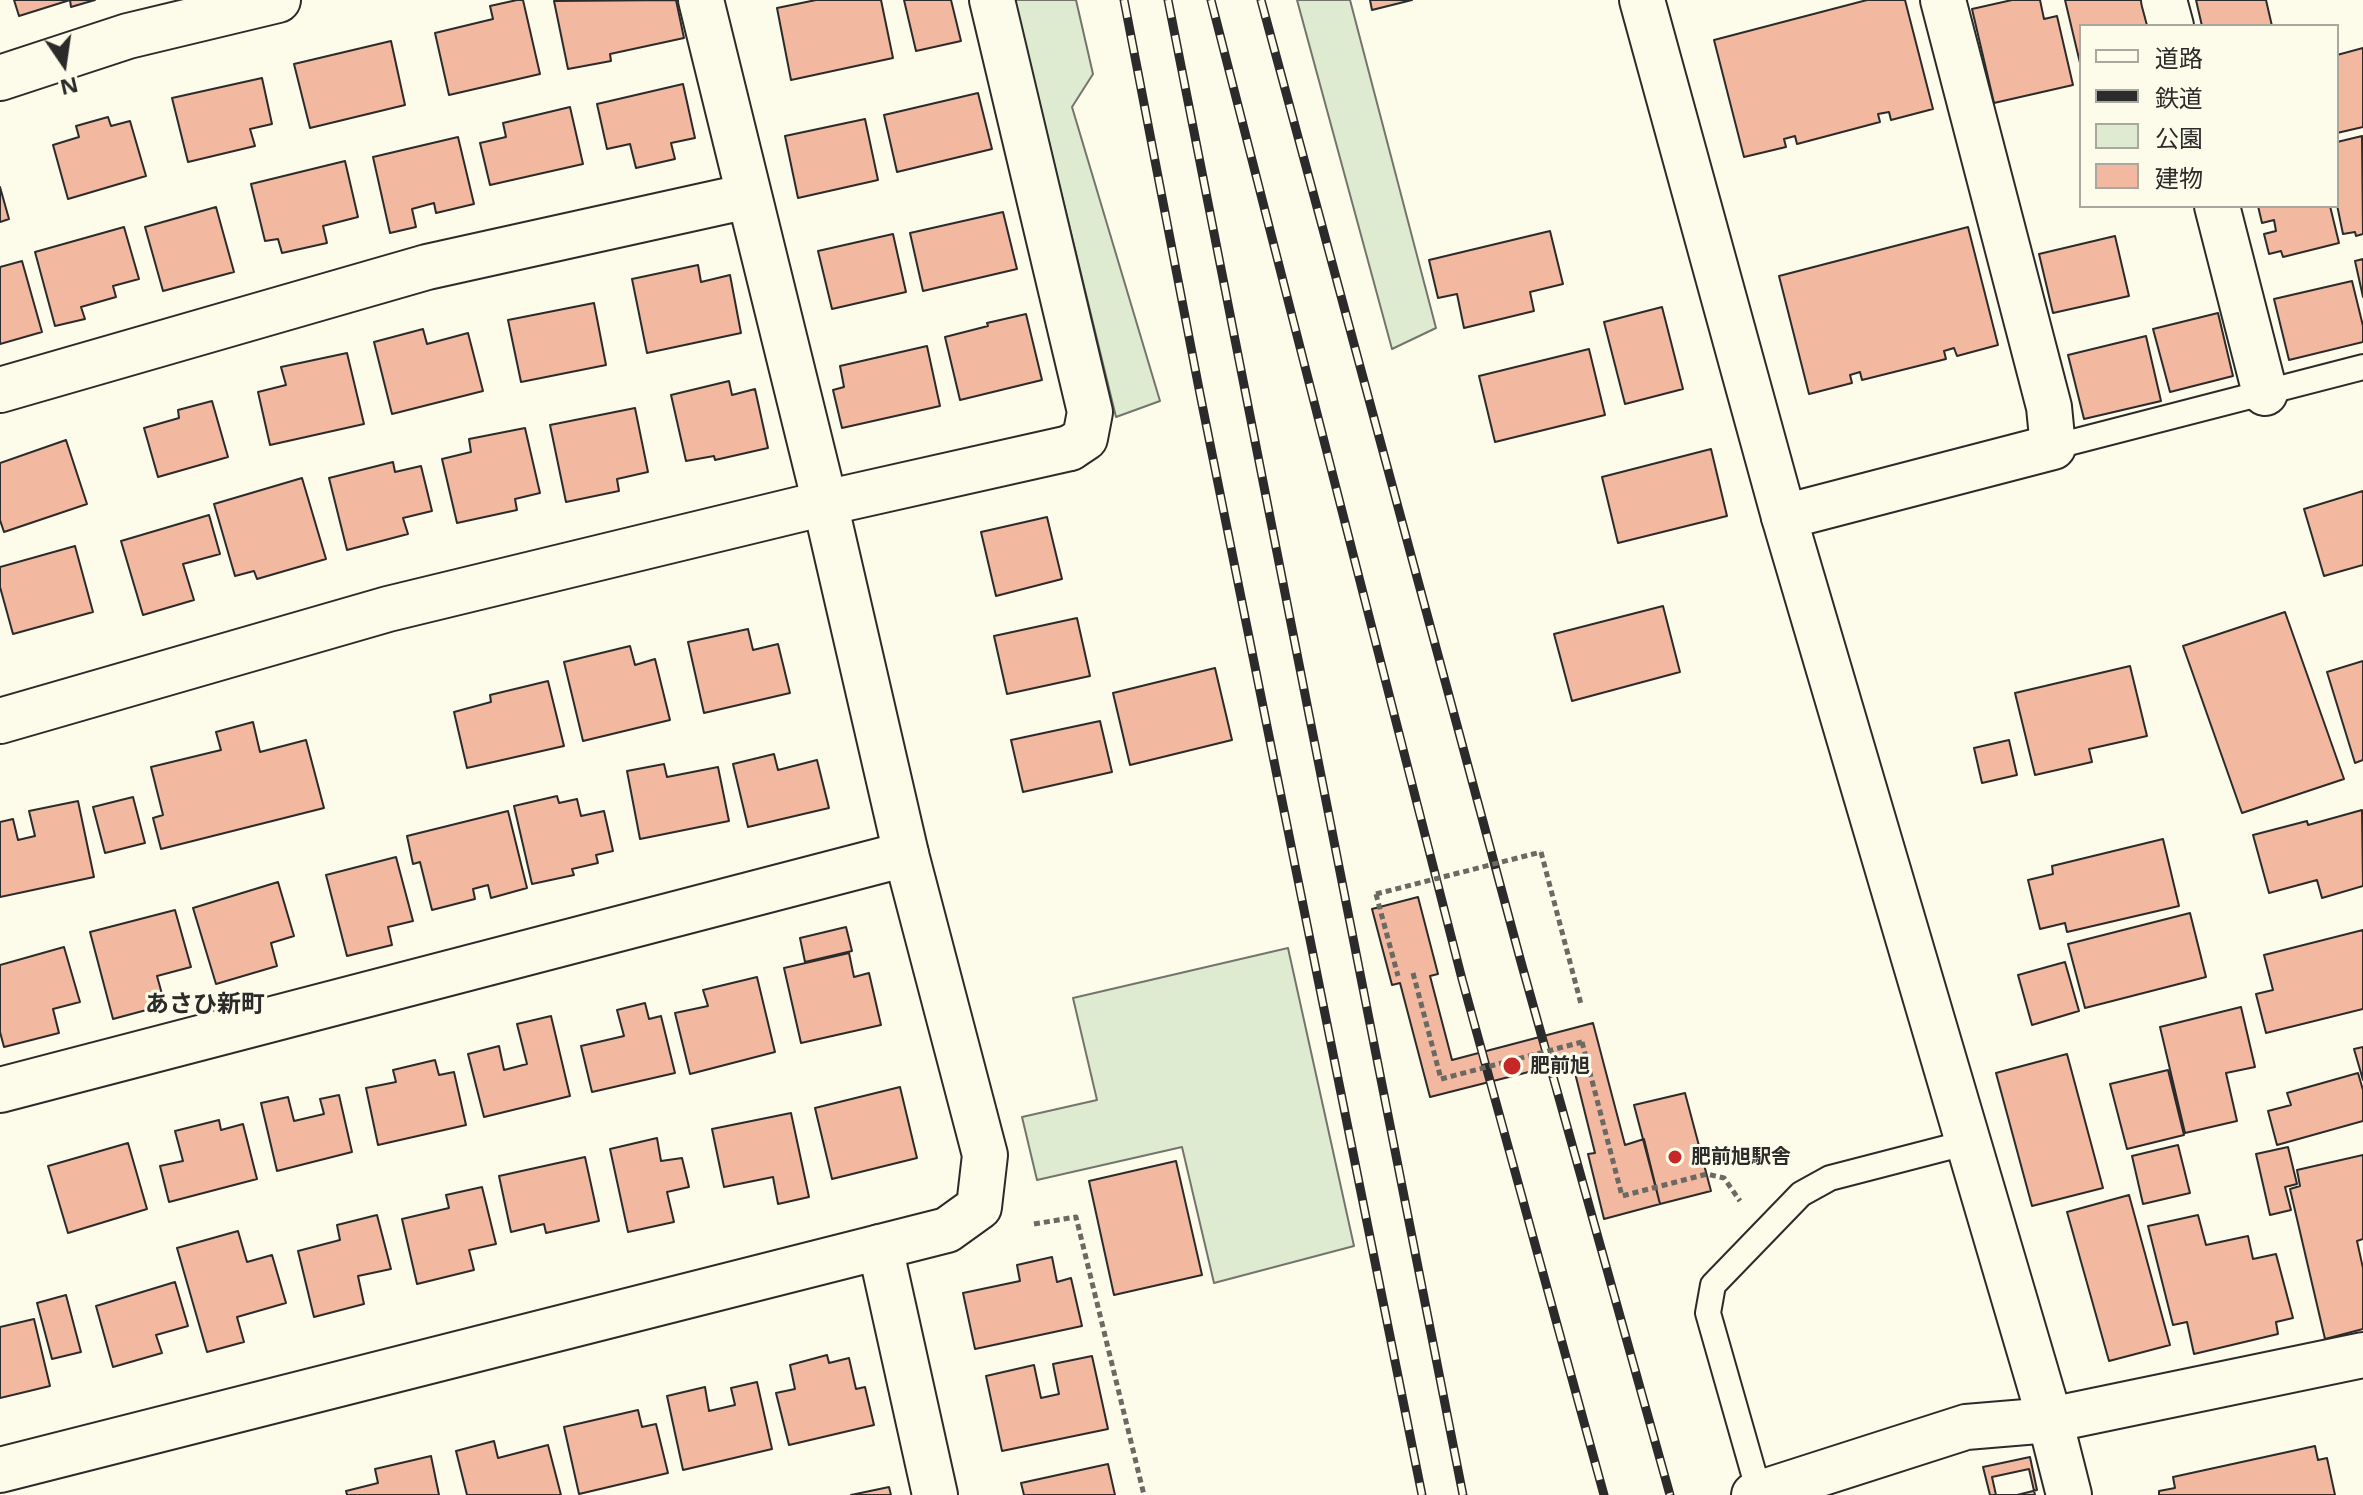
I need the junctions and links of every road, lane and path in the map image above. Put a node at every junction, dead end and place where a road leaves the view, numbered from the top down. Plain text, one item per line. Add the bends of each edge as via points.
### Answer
1 (278, 0) edge
2 (701, 0) edge
3 (992, 0) edge
4 (1642, 0) edge
5 (1943, 0) edge
6 (2164, 0) edge
7 (2170, 24) edge
8 (0, 78) edge
9 (748, 196) junction
10 (2218, 208) edge
11 (2363, 367) edge
12 (0, 390) edge
13 (2265, 393) junction
14 (2053, 447) junction
15 (825, 503) junction
16 (1784, 517) junction
17 (0, 721) edge
18 (906, 854) junction
19 (1413, 973) dead end
20 (1398, 976) dead end
21 (1581, 1004) dead end
22 (0, 1090) edge
23 (1969, 1142) junction
24 (1742, 1204) dead end
25 (1034, 1224) dead end
26 (880, 1247) junction
27 (2363, 1355) edge
28 (2050, 1420) junction
29 (0, 1470) edge
30 (1756, 1493) edge
31 (935, 1495) edge
32 (1144, 1495) edge
33 (2069, 1495) edge

1 - 8 street via 128,36
2 - 9 street
3 - 15 street via 1090,412 1085,438 1070,448
4 - 16 street
5 - 14 street via 2049,407
6 - 7 street
9 - 12 street via 427,267
9 - 15 street
10 - 13 street
11 - 13 lane
13 - 14 lane
14 - 16 street
15 - 17 street via 388,609
15 - 18 street
16 - 23 street
18 - 22 street
18 - 26 street via 985,1155 979,1207 947,1230
19 - 24 path, bridge via 1441,1079 1582,1042 1622,1196 1707,1174 1724,1178
20 - 21 path, bridge via 1376,894 1541,852
23 - 28 street
23 - 30 lane via 1830,1178 1801,1194 1713,1285 1708,1313
25 - 32 path via 1076,1217
26 - 29 street
26 - 31 street
27 - 28 street
28 - 30 street via 1966,1427
28 - 33 street

